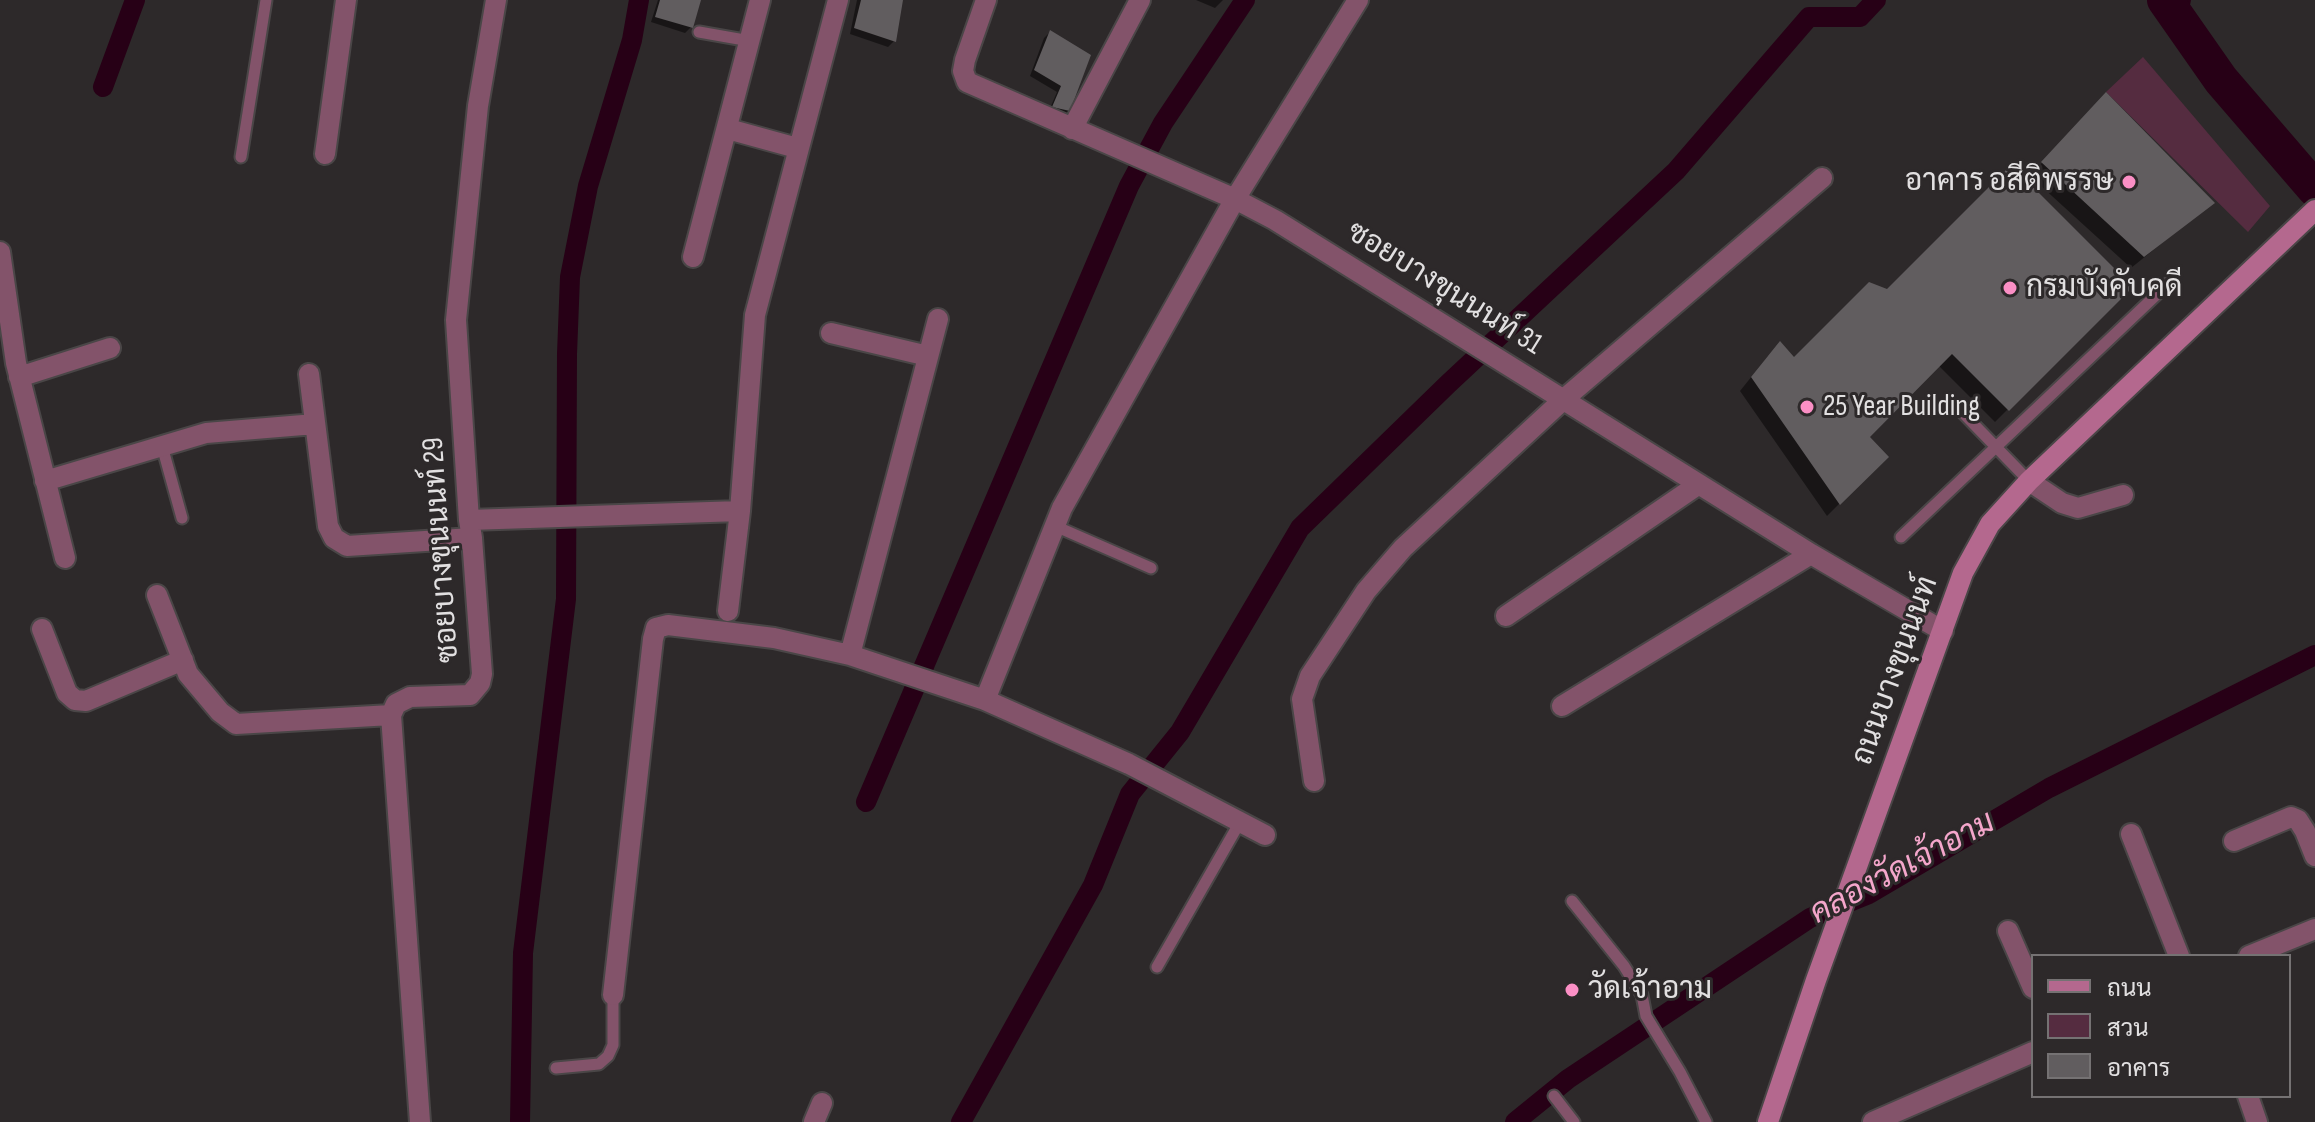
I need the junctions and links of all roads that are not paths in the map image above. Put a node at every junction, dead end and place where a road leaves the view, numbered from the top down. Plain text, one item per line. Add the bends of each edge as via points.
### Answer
1 (266, 0) edge
2 (346, 0) edge
3 (496, 0) edge
4 (760, 0) edge
5 (838, 0) edge
6 (986, 0) edge
7 (1140, 0) edge
8 (1358, 0) edge
9 (699, 32) dead end
10 (750, 41) junction
11 (728, 129) junction
12 (1072, 129) junction
13 (797, 148) junction
14 (325, 154) dead end
15 (241, 157) dead end
16 (1822, 178) dead end
17 (1235, 199) junction
18 (2315, 210) edge
19 (0, 252) edge
20 (693, 257) dead end
21 (2172, 280) dead end
22 (938, 319) dead end
23 (831, 333) dead end
24 (110, 348) dead end
25 (928, 356) junction
26 (309, 374) dead end
27 (19, 377) junction
28 (1564, 399) junction
29 (1962, 412) dead end
30 (315, 424) junction
31 (162, 446) junction
32 (1996, 448) junction
33 (45, 481) junction
34 (2029, 481) junction
35 (1699, 484) junction
36 (2123, 495) dead end
37 (740, 511) junction
38 (182, 518) dead end
39 (1055, 526) junction
40 (470, 529) junction
41 (1901, 537) dead end
42 (1811, 554) junction
43 (65, 558) dead end
44 (1151, 568) dead end
45 (157, 595) dead end
46 (728, 611) dead end
47 (1506, 616) dead end
48 (42, 629) dead end
49 (1943, 631) junction
50 (850, 655) junction
51 (183, 660) junction
52 (985, 700) junction
53 (1562, 706) dead end
54 (391, 715) junction
55 (1314, 781) dead end
56 (1240, 822) junction
57 (2131, 834) dead end
58 (1265, 835) dead end
59 (2234, 841) dead end
60 (2315, 856) edge
61 (1572, 901) dead end
62 (2315, 929) edge
63 (2008, 931) dead end
64 (2178, 954) edge
65 (2254, 954) edge
66 (1157, 967) dead end
67 (2031, 983) edge
68 (613, 995) joint
69 (2031, 1053) edge
70 (556, 1068) dead end
71 (1554, 1096) dead end
72 (2249, 1098) edge
73 (420, 1122) edge
74 (1574, 1122) edge
75 (1706, 1122) edge
76 (1768, 1122) edge
77 (1873, 1122) edge
78 (2257, 1122) edge

1 - 15 lane
2 - 14 street
3 - 40 street, ซอยบางขุนนนท์ 29 via 478,106 456,320
4 - 10 street
5 - 13 street
6 - 12 street, ซอยบางขุนนนท์ 31 via 964,77
7 - 12 street
8 - 17 street
9 - 10 lane
10 - 11 street
11 - 13 street
11 - 20 street
12 - 17 street, ซอยบางขุนนนท์ 31
13 - 37 street via 755,315
16 - 28 street
17 - 28 street, ซอยบางขุนนนท์ 31
17 - 39 street
18 - 34 street, ถนนบางขุนนนท์
19 - 27 street
21 - 32 lane
22 - 25 street
23 - 25 street
24 - 27 street
25 - 50 street
26 - 30 street
27 - 33 street
28 - 35 street, ซอยบางขุนนนท์ 31
28 - 55 street via 1403,548 1333,639 1302,699
29 - 32 lane
30 - 31 street via 206,433
30 - 40 street via 334,538 347,546
31 - 33 street
31 - 38 lane
32 - 34 lane
32 - 41 lane
33 - 43 street
34 - 36 street via 2078,508
34 - 49 street, ถนนบางขุนนนท์ via 1990,524 1963,573
35 - 42 street, ซอยบางขุนนนท์ 31
35 - 47 street
37 - 40 street
37 - 46 street
39 - 44 lane
39 - 52 street
40 - 54 street, ซอยบางขุนนนท์ 29 via 480,683 470,695 403,699
42 - 49 street, ซอยบางขุนนนท์ 31
42 - 53 street
45 - 51 street
48 - 51 street via 67,693 75,700 86,701
49 - 76 street, ถนนบางขุนนนท์
50 - 52 street
50 - 68 street via 774,638 668,625 656,628
51 - 54 street via 188,674 236,724
52 - 56 street via 1129,764
54 - 73 street
56 - 58 street
56 - 66 lane
57 - 64 street
59 - 60 street via 2291,817 2305,831
61 - 75 lane via 1642,995 1646,1016
62 - 65 street
63 - 67 street
68 - 70 lane via 613,1045 608,1056 599,1064
69 - 77 street
71 - 74 lane
72 - 78 street

